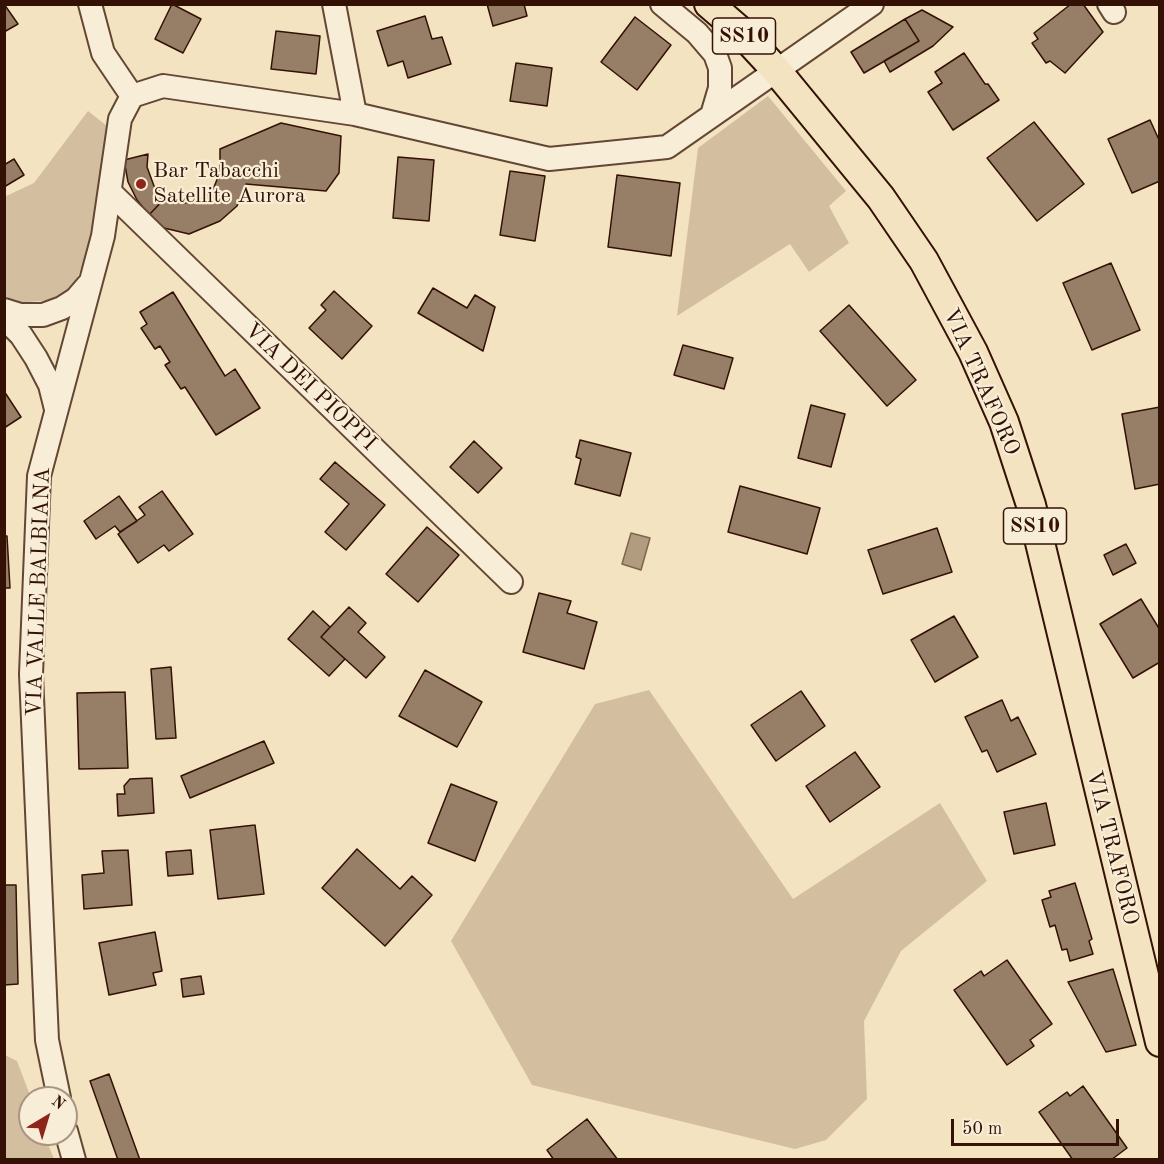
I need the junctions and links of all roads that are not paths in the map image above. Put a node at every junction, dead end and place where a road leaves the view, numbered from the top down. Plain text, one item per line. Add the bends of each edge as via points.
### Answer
1 (90, 4) edge
2 (334, 4) edge
3 (662, 4) edge
4 (709, 4) edge
5 (872, 4) edge
6 (776, 70) junction
7 (132, 96) junction
8 (355, 114) junction
9 (712, 115) junction
10 (110, 192) junction
11 (89, 283) junction
12 (4, 310) edge
13 (4, 318) edge
14 (56, 410) junction
15 (510, 582) dead end
16 (1155, 1004) edge
17 (1160, 1042) edge
18 (57, 1086) edge

1 - 7 street via 103,53
2 - 8 street
3 - 9 street via 715,54 720,88
4 - 6 main road, VIA TRAFORO / SS10
5 - 6 street
6 - 9 street
6 - 16 main road, VIA TRAFORO / SS10 via 881,198 924,261 973,352 1004,422 1031,506
7 - 8 street via 163,86
7 - 10 street, VIA VALLE BALBIANA via 120,119
8 - 9 street via 549,159 667,147
10 - 11 street, VIA VALLE BALBIANA
10 - 15 street, VIA DEI PIOPPI
11 - 12 street via 76,299 43,315
11 - 14 street, VIA VALLE BALBIANA
13 - 14 street via 21,334 36,358 50,385
14 - 18 street, VIA VALLE BALBIANA via 39,476 31,674 47,1040
16 - 17 main road, VIA TRAFORO / SS10

